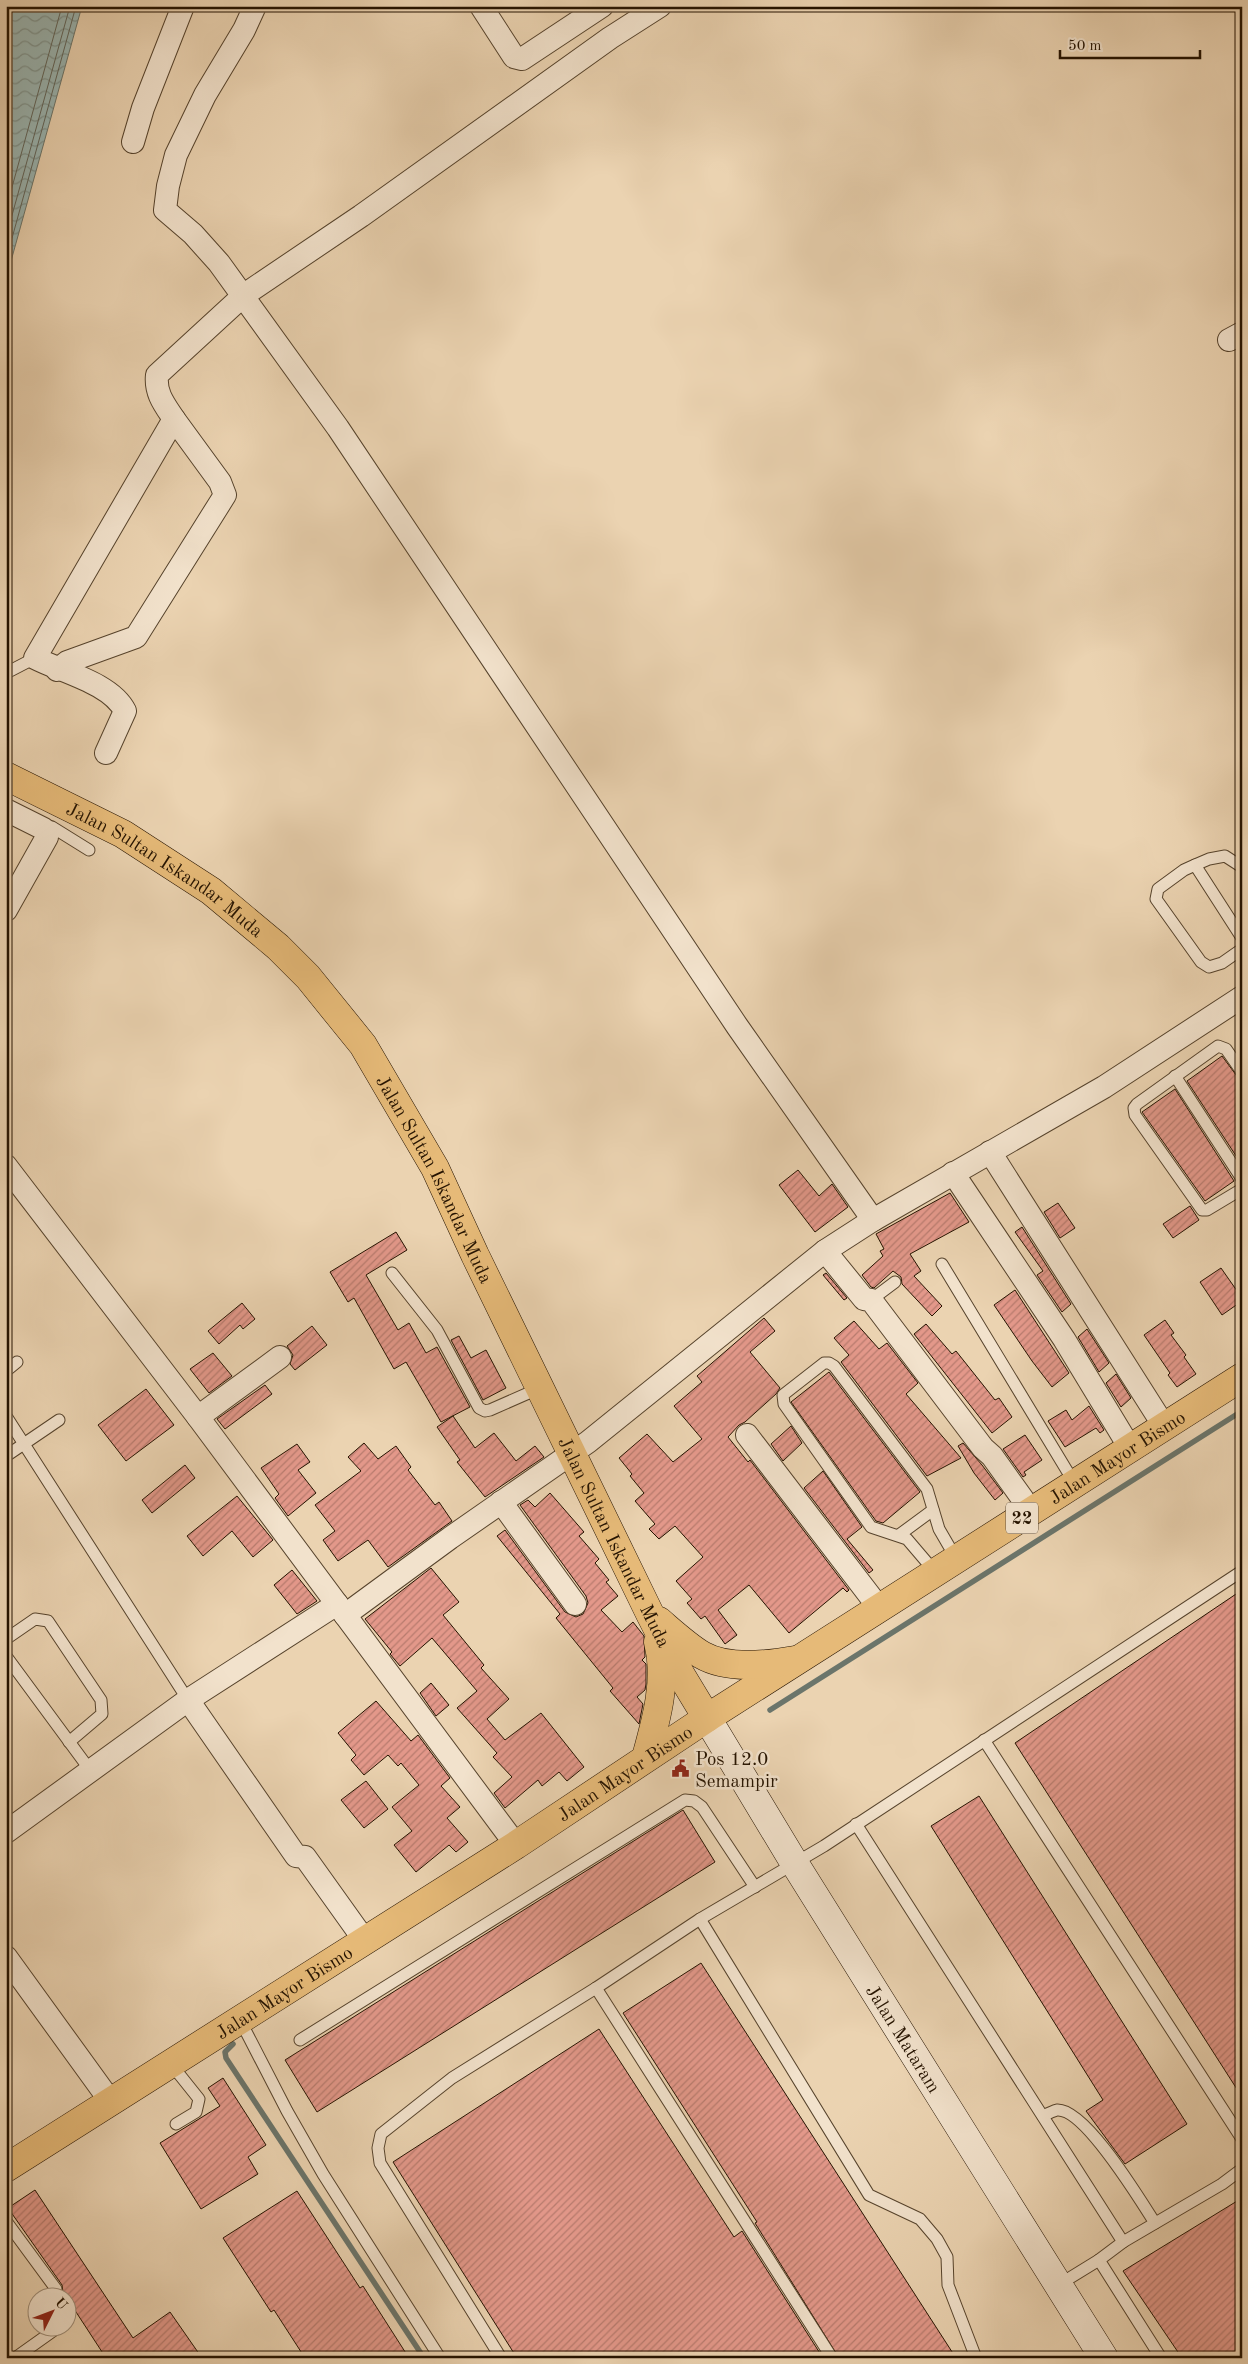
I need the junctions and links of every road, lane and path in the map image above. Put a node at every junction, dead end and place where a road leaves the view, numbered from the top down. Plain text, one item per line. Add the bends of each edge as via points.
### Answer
1 (183, 6) edge
2 (256, 6) edge
3 (482, 6) edge
4 (660, 6) edge
5 (594, 8) edge
6 (610, 38) junction
7 (134, 142) dead end
8 (244, 295) junction
9 (174, 419) junction
10 (35, 658) junction
11 (57, 670) junction
12 (6, 673) edge
13 (106, 753) dead end
14 (6, 776) edge
15 (6, 810) edge
16 (46, 832) junction
17 (89, 850) dead end
18 (1195, 865) junction
19 (1242, 868) edge
20 (6, 910) edge
21 (1242, 938) edge
22 (1242, 949) edge
23 (1242, 997) edge
24 (1242, 1072) edge
25 (1175, 1076) junction
26 (990, 1152) junction
27 (6, 1166) edge
28 (953, 1173) junction
29 (1242, 1179) edge
30 (1242, 1189) edge
31 (873, 1220) junction
32 (825, 1251) junction
33 (942, 1264) dead end
34 (392, 1273) dead end
35 (895, 1282) dead end
36 (871, 1300) junction
37 (280, 1357) dead end
38 (17, 1362) dead end
39 (6, 1371) edge
40 (1242, 1377) edge
41 (540, 1388) junction
42 (6, 1416) edge
43 (198, 1417) junction
44 (59, 1420) dead end
45 (1164, 1426) junction
46 (747, 1435) dead end
47 (25, 1443) junction
48 (1130, 1448) junction
49 (572, 1452) junction
50 (6, 1456) edge
51 (1075, 1484) junction
52 (501, 1502) junction
53 (933, 1510) junction
54 (1032, 1512) junction
55 (899, 1535) junction
56 (946, 1566) junction
57 (1242, 1571) edge
58 (575, 1604) dead end
59 (341, 1609) junction
60 (880, 1609) junction
61 (650, 1614) junction
62 (6, 1639) edge
63 (6, 1656) edge
64 (802, 1659) junction
65 (188, 1700) junction
66 (707, 1718) junction
67 (984, 1740) junction
68 (69, 1742) junction
69 (646, 1757) junction
70 (90, 1770) junction
71 (856, 1824) junction
72 (6, 1832) edge
73 (516, 1845) junction
74 (795, 1864) junction
75 (755, 1887) junction
76 (700, 1919) junction
77 (365, 1941) junction
78 (6, 1958) edge
79 (596, 1988) junction
80 (240, 2020) junction
81 (300, 2040) dead end
82 (171, 2064) junction
83 (111, 2102) junction
84 (1043, 2116) junction
85 (176, 2124) dead end
86 (1242, 2139) edge
87 (6, 2168) edge
88 (1242, 2169) edge
89 (6, 2221) edge
90 (1155, 2223) junction
91 (1123, 2242) junction
92 (1099, 2260) junction
93 (1060, 2284) junction
94 (54, 2286) edge
95 (46, 2336) edge
96 (15, 2358) edge
97 (440, 2358) edge
98 (501, 2358) edge
99 (832, 2358) edge
100 (976, 2358) edge
101 (1104, 2358) edge
102 (1161, 2358) edge

1 - 7 street via 142,108
2 - 8 street via 205,95 176,155 164,207 166,213 193,234
3 - 5 street via 518,59
4 - 6 street
5 - 6 street
6 - 8 street via 361,216
8 - 9 street via 157,375 158,394
8 - 31 street via 338,428 737,1026
9 - 10 street
9 - 11 street via 220,482 225,495 136,637 66,662
10 - 11 street
10 - 12 lane
11 - 13 street via 98,685 125,711
14 - 41 main road, Jalan Sultan Iskandar Muda via 123,834 177,868 211,891 278,947 308,977 363,1045 435,1168
15 - 16 street
16 - 17 lane via 52,827
16 - 20 street via 48,837
18 - 19 lane via 1225,856
18 - 21 lane
18 - 22 lane via 1158,889 1156,899 1209,967 1222,963
23 - 26 street via 1104,1086
24 - 25 lane via 1226,1049 1218,1046
25 - 29 lane
25 - 30 lane via 1137,1104 1135,1115 1202,1210
26 - 28 street
26 - 45 street
27 - 43 street
28 - 31 street
28 - 48 street via 1064,1340
31 - 32 street
32 - 36 street via 864,1299
32 - 49 street
33 - 51 lane
34 - 41 lane via 437,1330 479,1408 490,1410
35 - 36 lane
36 - 54 street
37 - 43 street
38 - 39 lane
40 - 45 main road, Jalan Mayor Bismo / 22
41 - 49 main road, Jalan Sultan Iskandar Muda
42 - 47 lane
43 - 59 street
44 - 47 lane
45 - 48 main road, Jalan Mayor Bismo / 22
46 - 60 street
47 - 50 lane
47 - 65 lane
48 - 51 main road, Jalan Mayor Bismo / 22
49 - 52 street
49 - 61 main road, Jalan Sultan Iskandar Muda
51 - 54 main road, Jalan Mayor Bismo / 22
52 - 58 street
52 - 59 street
53 - 55 lane
53 - 55 lane via 927,1489 834,1366 824,1363 783,1396 784,1404 868,1523 876,1530
53 - 56 lane via 940,1528
54 - 56 main road, Jalan Mayor Bismo / 22
55 - 56 lane
56 - 60 main road, Jalan Mayor Bismo / 22
57 - 67 lane
59 - 65 street
59 - 73 street
60 - 64 main road, Jalan Mayor Bismo / 22
61 - 64 main road, 22 via 703,1656 722,1662 771,1664
61 - 66 main road, Jalan Sultan Iskandar Muda
61 - 69 main road via 660,1651 662,1679
62 - 68 lane via 35,1619 48,1621 102,1700 102,1714
63 - 68 lane
64 - 66 main road, Jalan Mayor Bismo / 22
65 - 70 street
65 - 77 street via 296,1856 305,1857
66 - 69 main road, Jalan Mayor Bismo
66 - 74 main road, Jalan Mataram
67 - 71 lane
67 - 86 lane
68 - 70 lane
69 - 73 main road, Jalan Mayor Bismo
70 - 72 street
71 - 74 lane
71 - 84 lane
73 - 77 main road, Jalan Mayor Bismo
74 - 75 lane
74 - 93 main road, Jalan Mataram
75 - 76 lane
75 - 81 lane via 702,1807 694,1801 685,1800
76 - 79 lane
76 - 100 lane via 870,2195 920,2219 937,2239 947,2257 948,2285
77 - 80 main road, Jalan Mayor Bismo
78 - 83 street
79 - 98 lane via 452,2078 381,2134 378,2148 380,2163
79 - 99 lane
80 - 82 main road, Jalan Mayor Bismo
80 - 97 lane via 323,2174
82 - 83 main road, Jalan Mayor Bismo
82 - 85 lane via 199,2099 196,2112
83 - 87 main road, Jalan Mayor Bismo
84 - 90 lane via 1058,2110 1079,2120 1102,2144
84 - 91 lane
88 - 90 lane
89 - 94 lane
90 - 91 lane
91 - 92 lane
92 - 93 lane
92 - 102 lane
93 - 101 main road, Jalan Mataram
95 - 96 lane

